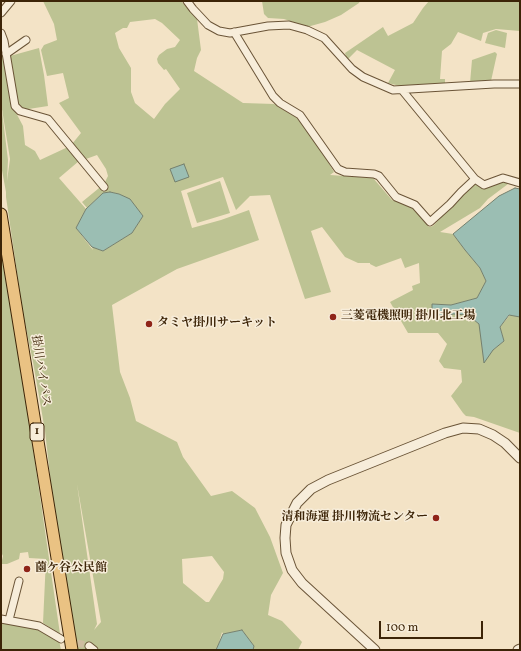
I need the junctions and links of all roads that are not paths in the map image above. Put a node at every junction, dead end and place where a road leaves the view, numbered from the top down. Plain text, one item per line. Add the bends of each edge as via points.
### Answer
1 (11, 1) edge
2 (187, 1) edge
3 (1, 13) edge
4 (234, 32) junction
5 (1, 34) edge
6 (26, 40) dead end
7 (6, 54) junction
8 (520, 84) edge
9 (402, 90) junction
10 (475, 179) junction
11 (520, 183) edge
12 (104, 187) dead end
13 (1, 214) edge
14 (520, 458) edge
15 (19, 581) dead end
16 (1, 619) edge
17 (9, 620) junction
18 (61, 639) tunnel mouth
19 (72, 650) edge
20 (375, 650) edge

1 - 3 street
2 - 4 street via 208,25 219,31
4 - 9 street via 275,26 307,30 324,38 352,69 363,77 388,88
4 - 10 street via 273,96 300,115 338,169 379,176 396,197 415,205 430,222
5 - 7 street
6 - 7 street
7 - 12 street via 15,106 20,111 48,118
8 - 9 street
9 - 10 street
10 - 11 street via 484,185 503,178
13 - 19 highway, 掛川バイパス / 1
14 - 20 street via 493,435 479,429 463,428 328,480 311,489 297,503 286,525 284,538 292,570 302,583
15 - 17 street
16 - 17 street
17 - 18 street via 39,626

